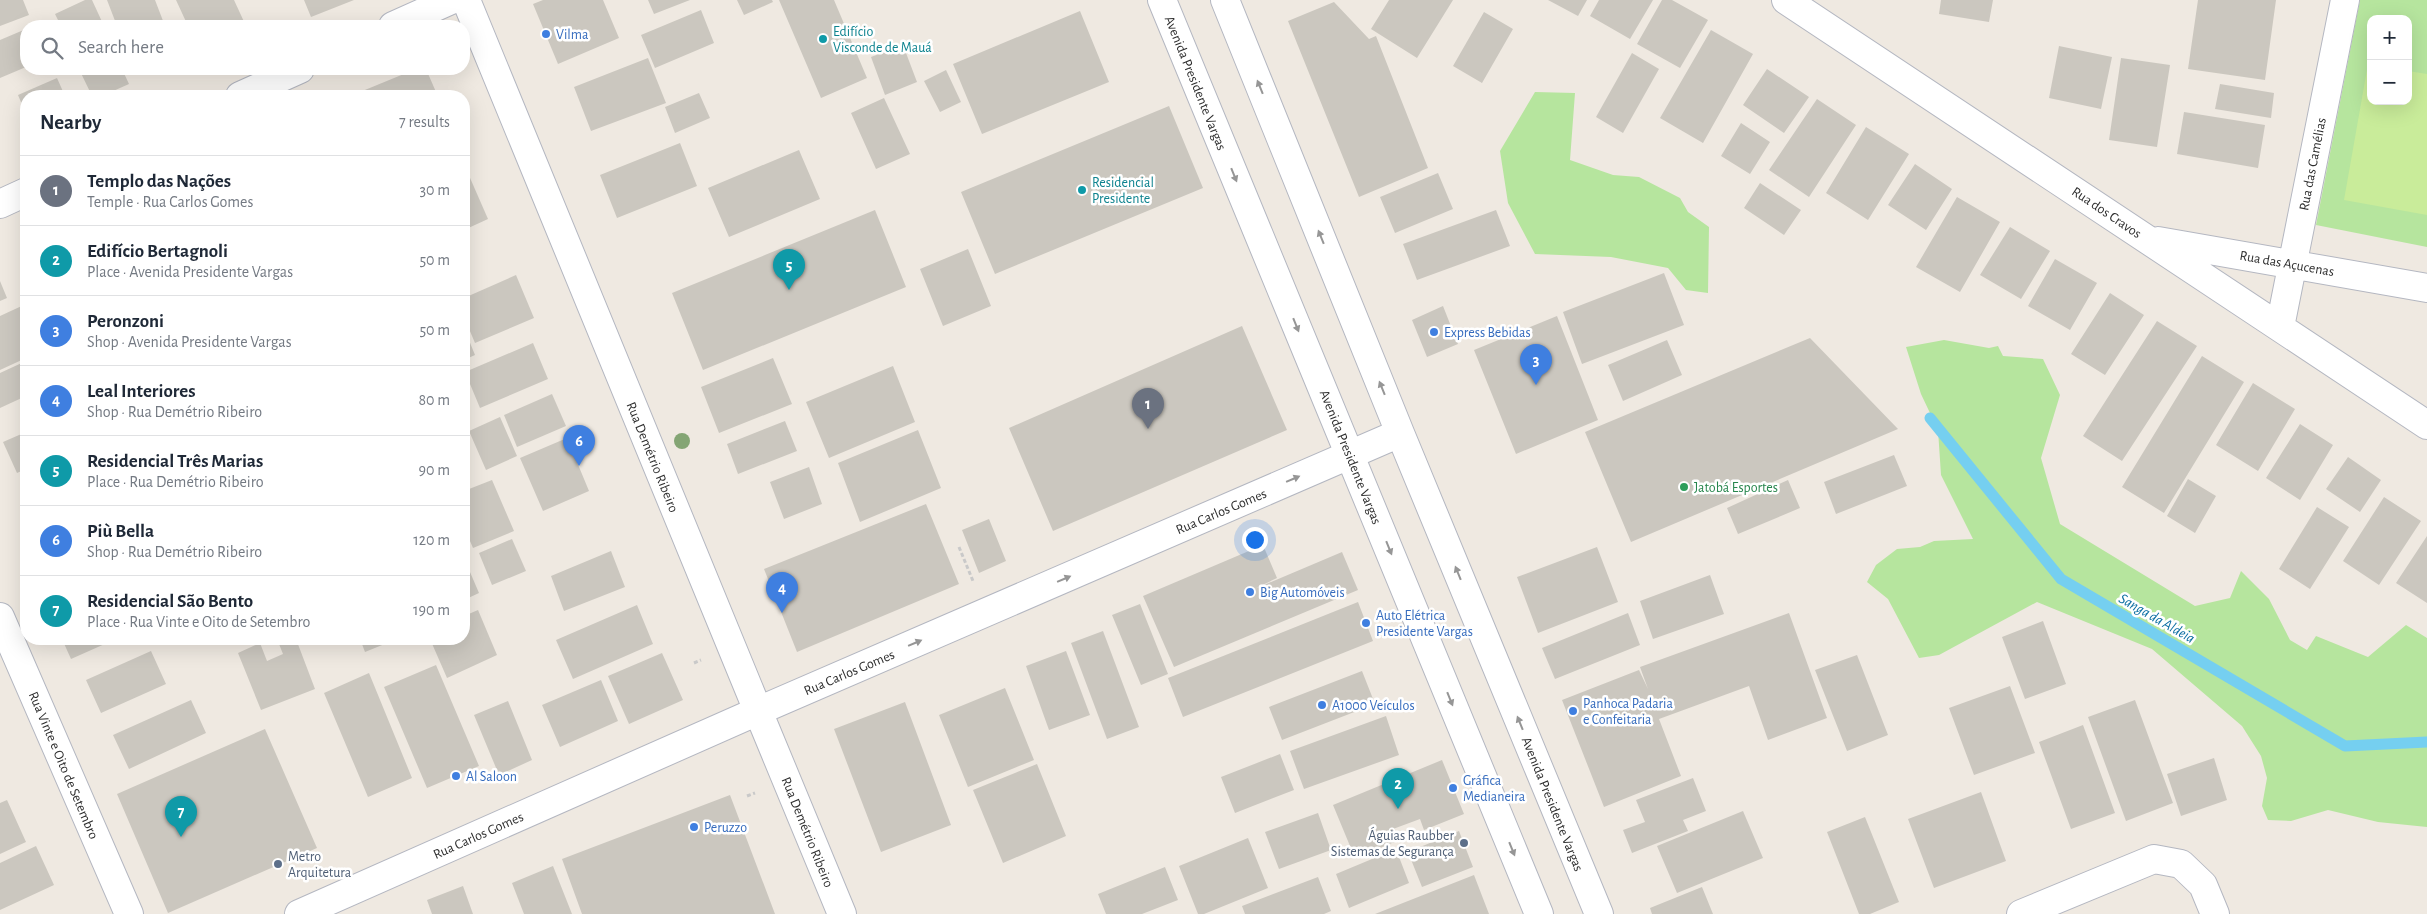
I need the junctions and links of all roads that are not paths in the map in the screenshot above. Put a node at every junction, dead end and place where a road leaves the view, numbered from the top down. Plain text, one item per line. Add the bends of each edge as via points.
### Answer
1 (451, 0) edge
2 (466, 0) edge
3 (1162, 0) edge
4 (1225, 0) edge
5 (1786, 0) edge
6 (2345, 0) edge
7 (1810, 7) edge
8 (406, 20) edge
9 (287, 75) edge
10 (253, 90) edge
11 (20, 195) edge
12 (0, 204) edge
13 (2146, 239) junction
14 (2292, 264) junction
15 (2427, 288) edge
16 (2280, 327) junction
17 (2427, 425) edge
18 (1400, 433) junction
19 (1350, 455) junction
20 (0, 617) edge
21 (758, 711) junction
22 (128, 914) edge
23 (299, 914) edge
24 (842, 914) edge
25 (1539, 914) edge
26 (1599, 914) edge
27 (2021, 914) edge
28 (2215, 914) edge

1 - 8 street
2 - 21 street, Rua Demétrio Ribeiro
3 -> 19 street, Avenida Presidente Vargas
18 -> 4 street, Avenida Presidente Vargas
5 - 7 street, Rua dos Cravos
6 - 14 street, Rua das Camélias
7 - 13 street, Rua dos Cravos
9 - 10 street
11 - 12 street
13 - 14 street, Rua das Açucenas
13 - 16 street, Rua dos Cravos
14 - 15 street, Rua das Açucenas
14 - 16 street, Rua das Camélias
16 - 17 street, Rua dos Cravos
18 - 19 street, Rua Carlos Gomes
26 -> 18 street, Avenida Presidente Vargas
21 -> 19 street, Rua Carlos Gomes
19 -> 25 street, Avenida Presidente Vargas
20 - 22 street, Rua Vinte e Oito de Setembro
21 - 23 street, Rua Carlos Gomes
21 - 24 street, Rua Demétrio Ribeiro
27 - 28 street via 2154,859 2181,864 2202,885

